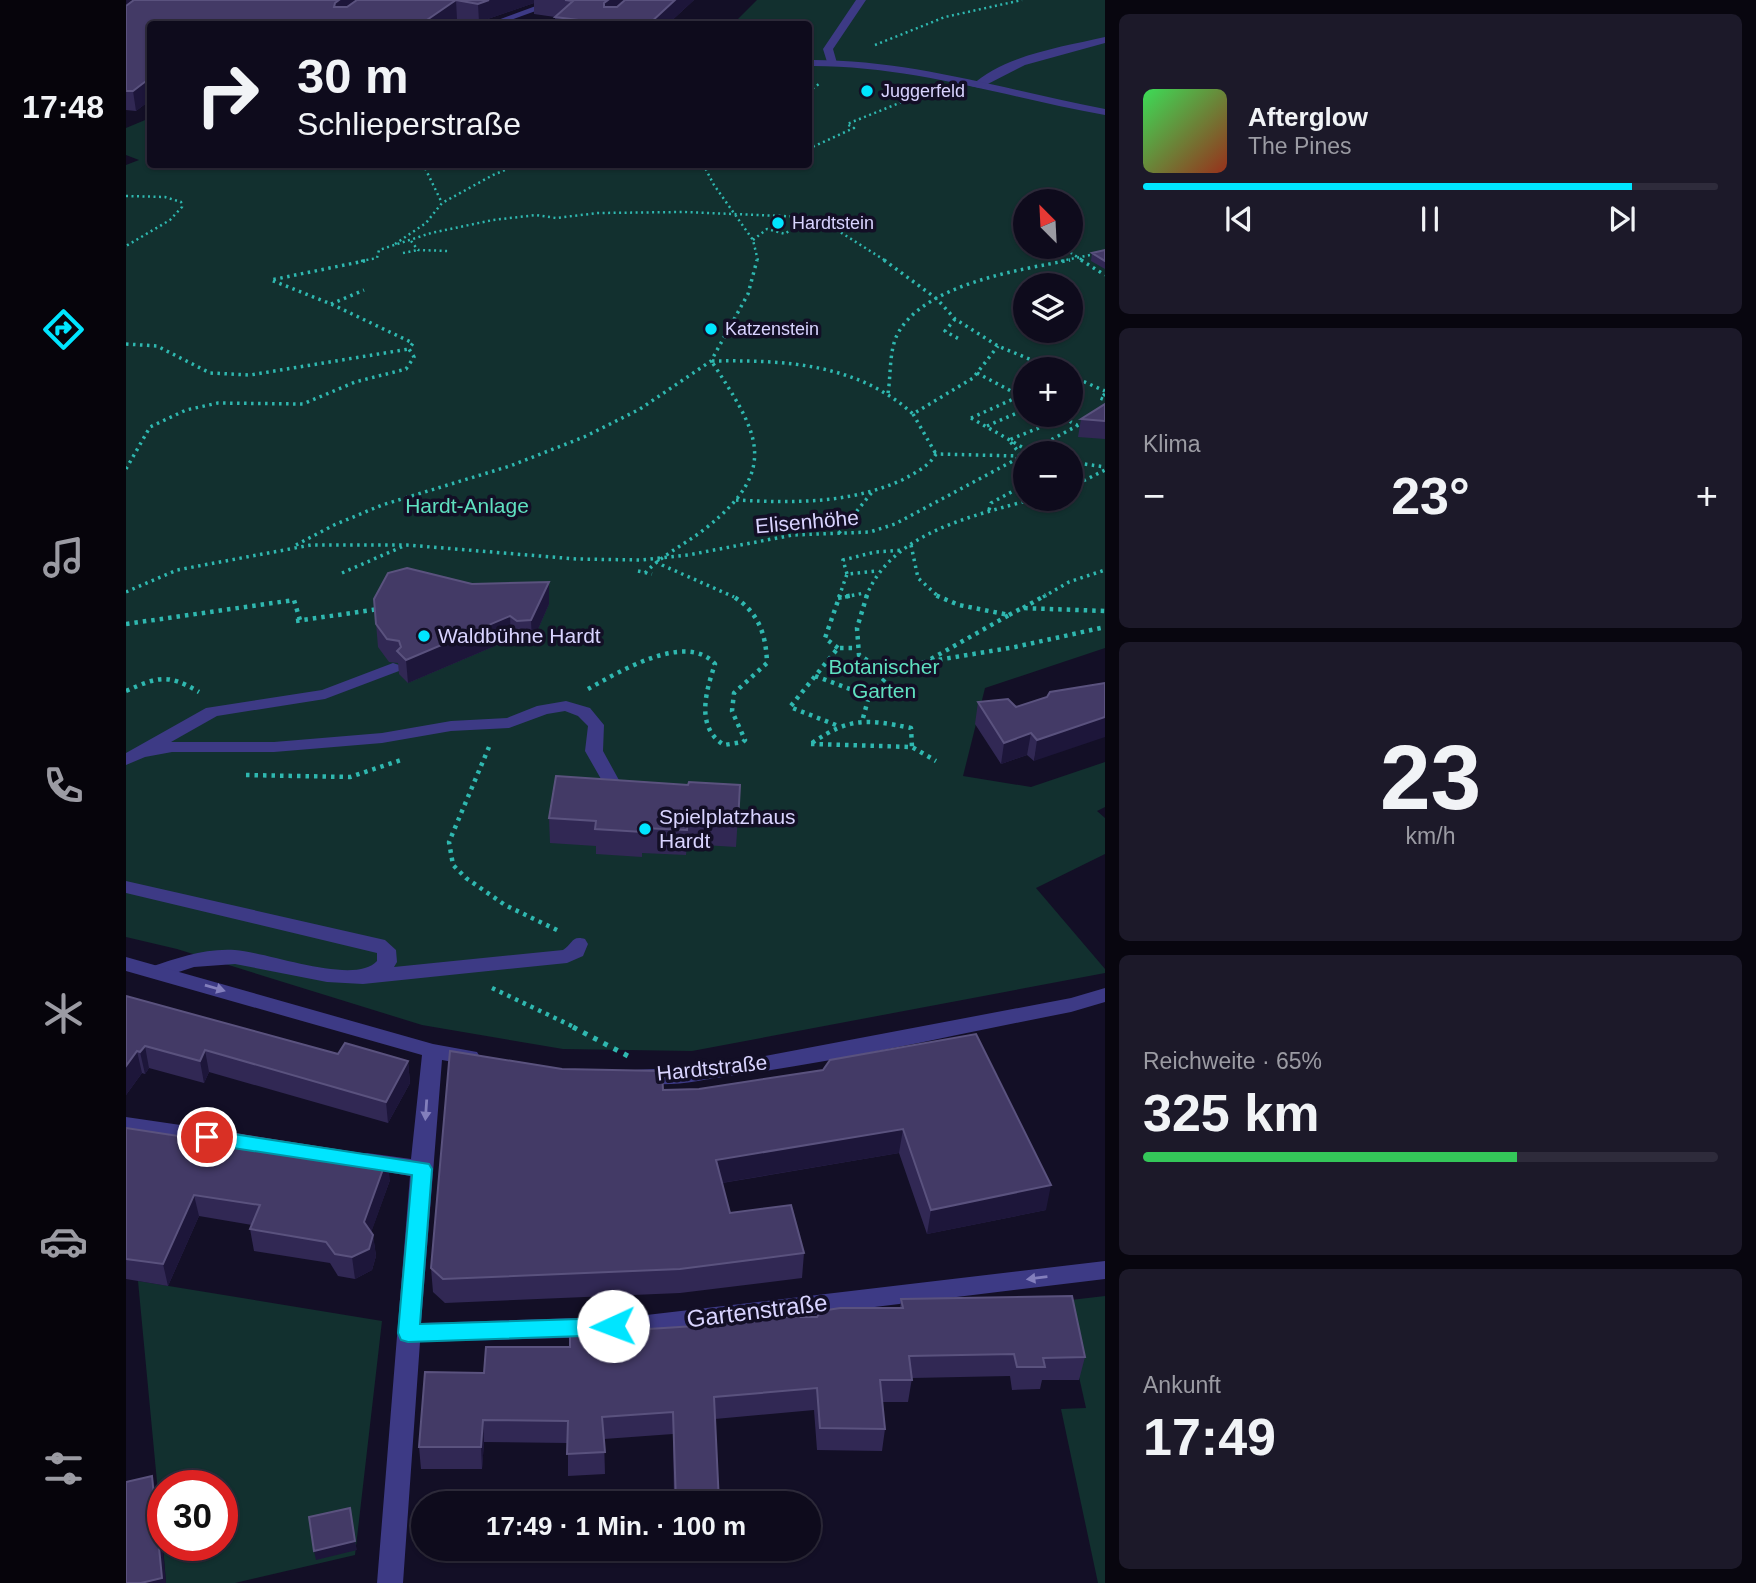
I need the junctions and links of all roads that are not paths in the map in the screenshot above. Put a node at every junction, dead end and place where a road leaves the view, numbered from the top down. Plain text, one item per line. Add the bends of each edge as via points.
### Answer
1 (561, 0) edge
2 (861, 0) edge
3 (501, 21) edge
4 (1105, 40) edge
5 (832, 62) junction
6 (812, 63) edge
7 (976, 86) junction
8 (1105, 112) edge
9 (393, 668) dead end
10 (133, 756) edge
11 (611, 782) edge
12 (126, 887) edge
13 (579, 944) road end
14 (126, 964) edge
15 (158, 972) junction
16 (363, 977) junction
17 (1105, 995) edge
18 (433, 1051) junction
19 (486, 1060) edge
20 (620, 1074) edge
21 (126, 1125) edge
22 (261, 1145) edge
23 (342, 1157) edge
24 (422, 1169) junction
25 (1105, 1269) edge
26 (408, 1333) junction
27 (384, 1582) edge

1 - 3 street
2 - 5 street via 828,49
4 - 7 street via 1016,64
5 - 6 street
5 - 7 street
7 - 8 street
9 - 10 street via 325,694 212,712
10 - 11 street via 172,747 288,746 382,738 451,726 509,723 557,707 579,709 596,725 594,751
12 - 16 street via 382,947 387,954 385,966
13 - 16 street via 567,956
14 - 15 street
15 - 16 street via 193,960 235,957 327,975
15 -> 18 street
17 - 20 street, Hardtstraße via 765,1064 673,1076
18 - 19 street
18 -> 24 street
21 - 22 street
23 - 24 street
24 - 26 street
25 -> 26 street, Gartenstraße via 638,1326
26 - 27 street

